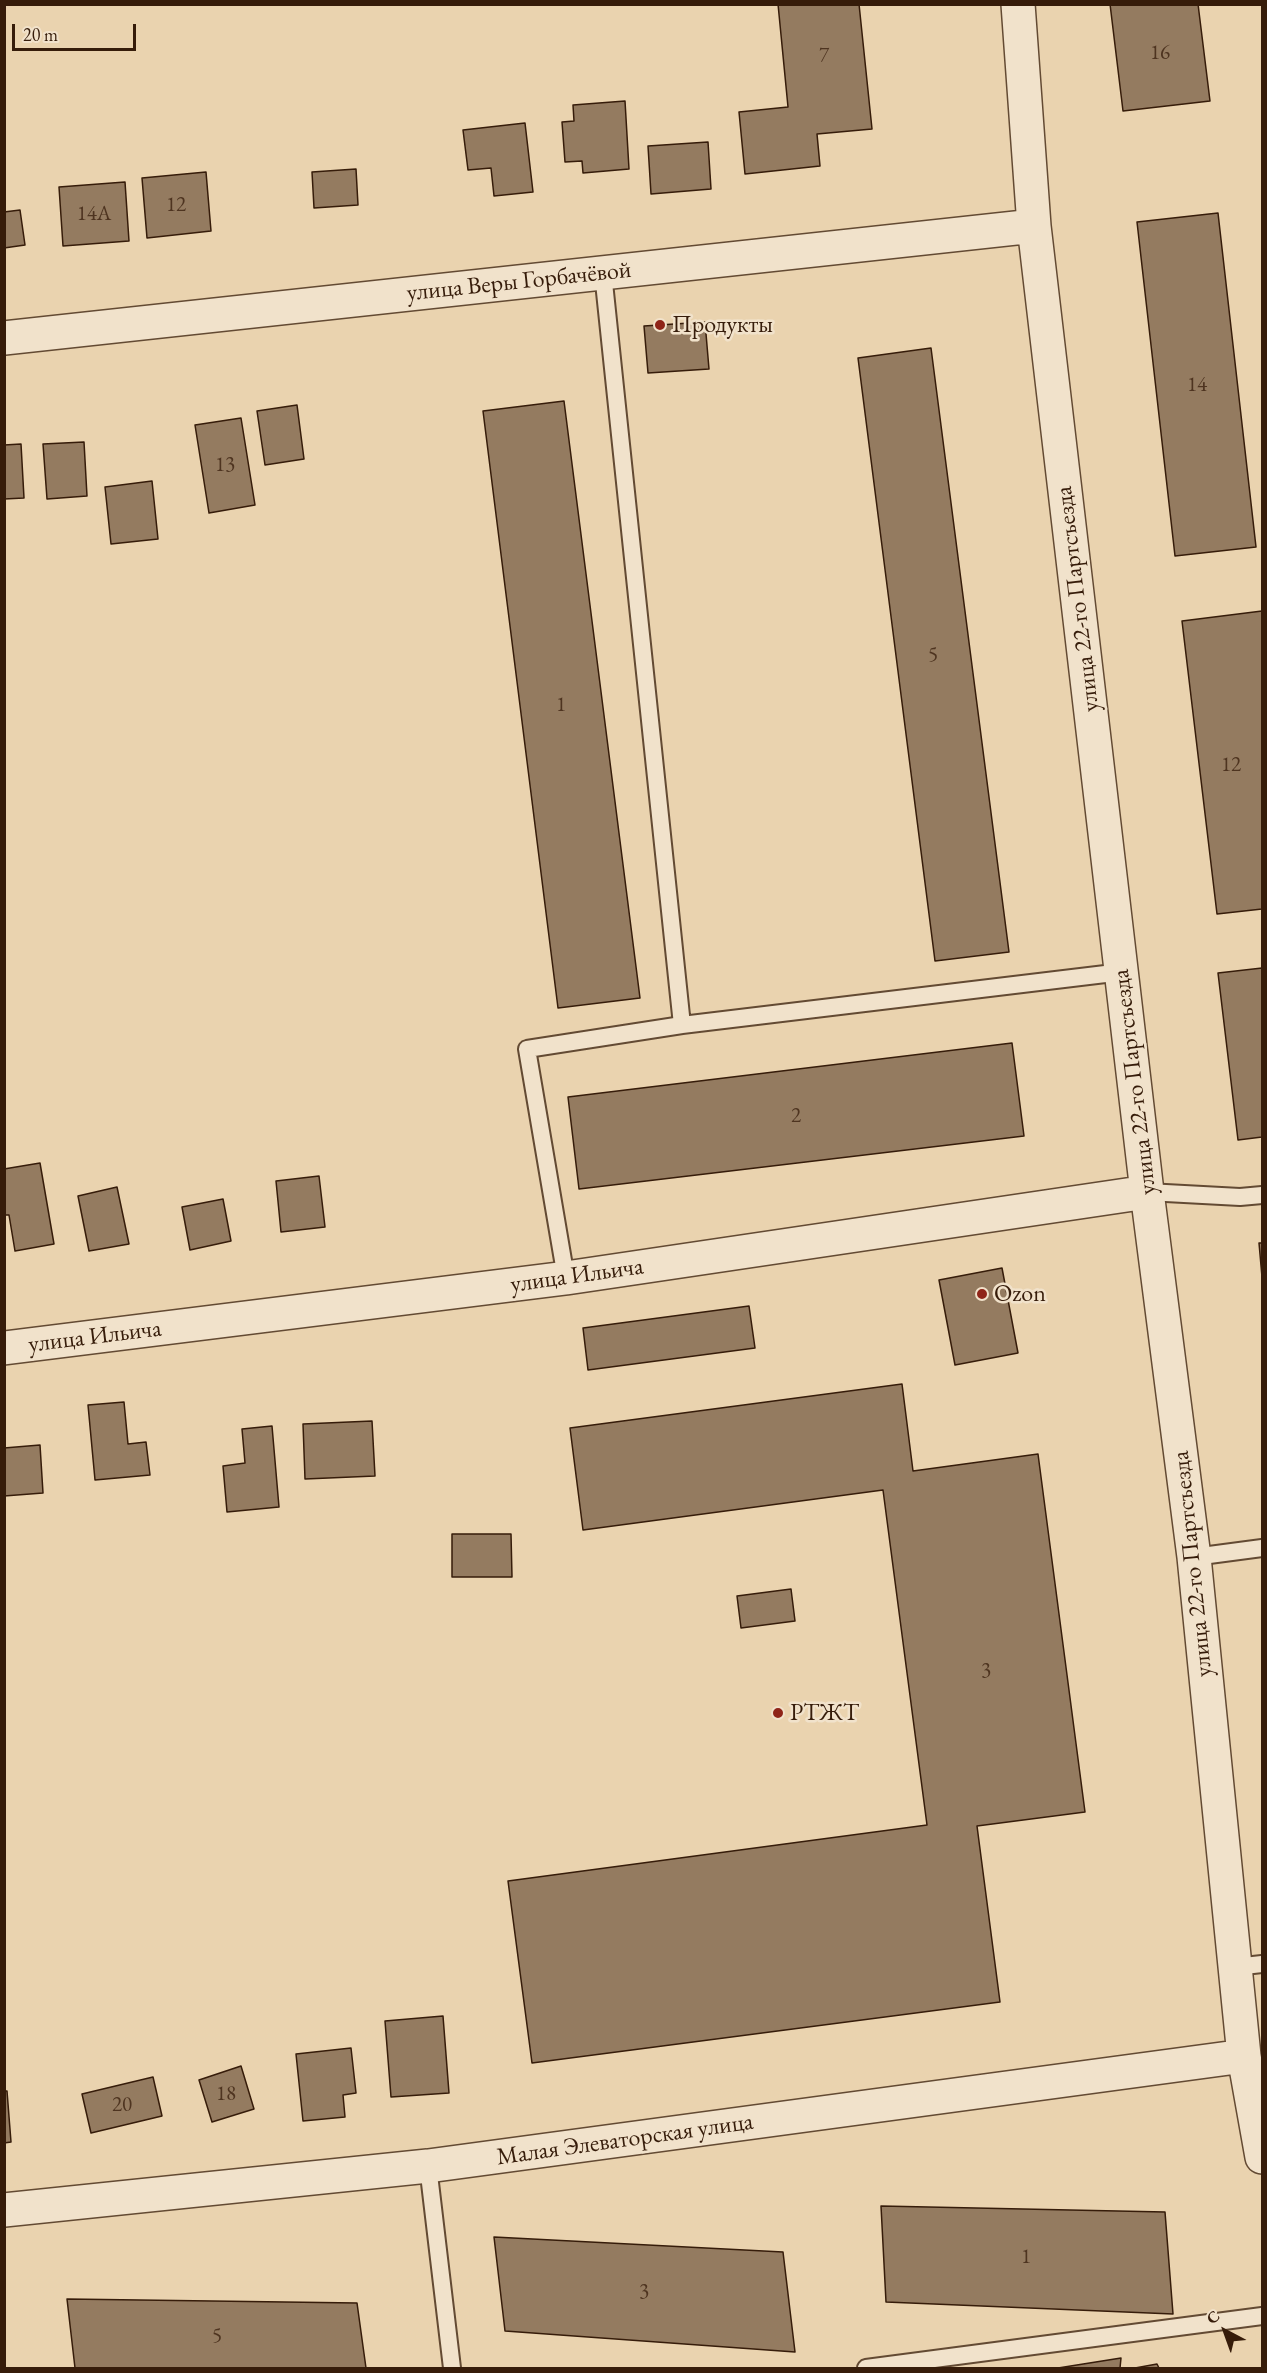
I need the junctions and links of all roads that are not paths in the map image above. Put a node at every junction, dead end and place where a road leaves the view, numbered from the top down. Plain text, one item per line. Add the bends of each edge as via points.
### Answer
1 (1018, 4) edge
2 (1034, 226) junction
3 (603, 273) junction
4 (4, 338) edge
5 (1122, 972) junction
6 (682, 1025) junction
7 (1148, 1192) junction
8 (1263, 1195) edge
9 (566, 1278) junction
10 (4, 1348) edge
11 (1263, 1548) edge
12 (1194, 1557) junction
13 (1249, 1966) edge
14 (1244, 2056) junction
15 (1263, 2157) edge
16 (428, 2166) junction
17 (4, 2210) edge
18 (1263, 2316) edge
19 (452, 2368) edge
20 (866, 2368) edge

1 - 2 street, улица 22-го Партсъезда
2 - 3 street, улица Веры Горбачёвой
2 - 5 street, улица 22-го Партсъезда
3 - 4 street, улица Веры Горбачёвой
3 - 6 lane
5 - 6 lane
5 - 7 street, улица 22-го Партсъезда
6 - 9 lane via 527,1049
7 - 8 lane
7 - 9 street, улица Ильича
7 - 12 street, улица 22-го Партсъезда
9 - 10 street, улица Ильича
11 - 12 lane
12 - 13 street, улица 22-го Партсъезда
13 - 14 street, улица 22-го Партсъезда
14 - 15 street, улица 22-го Партсъезда
14 - 16 street, Малая Элеваторская улица
16 - 17 street, Малая Элеваторская улица
16 - 19 lane
18 - 20 lane

